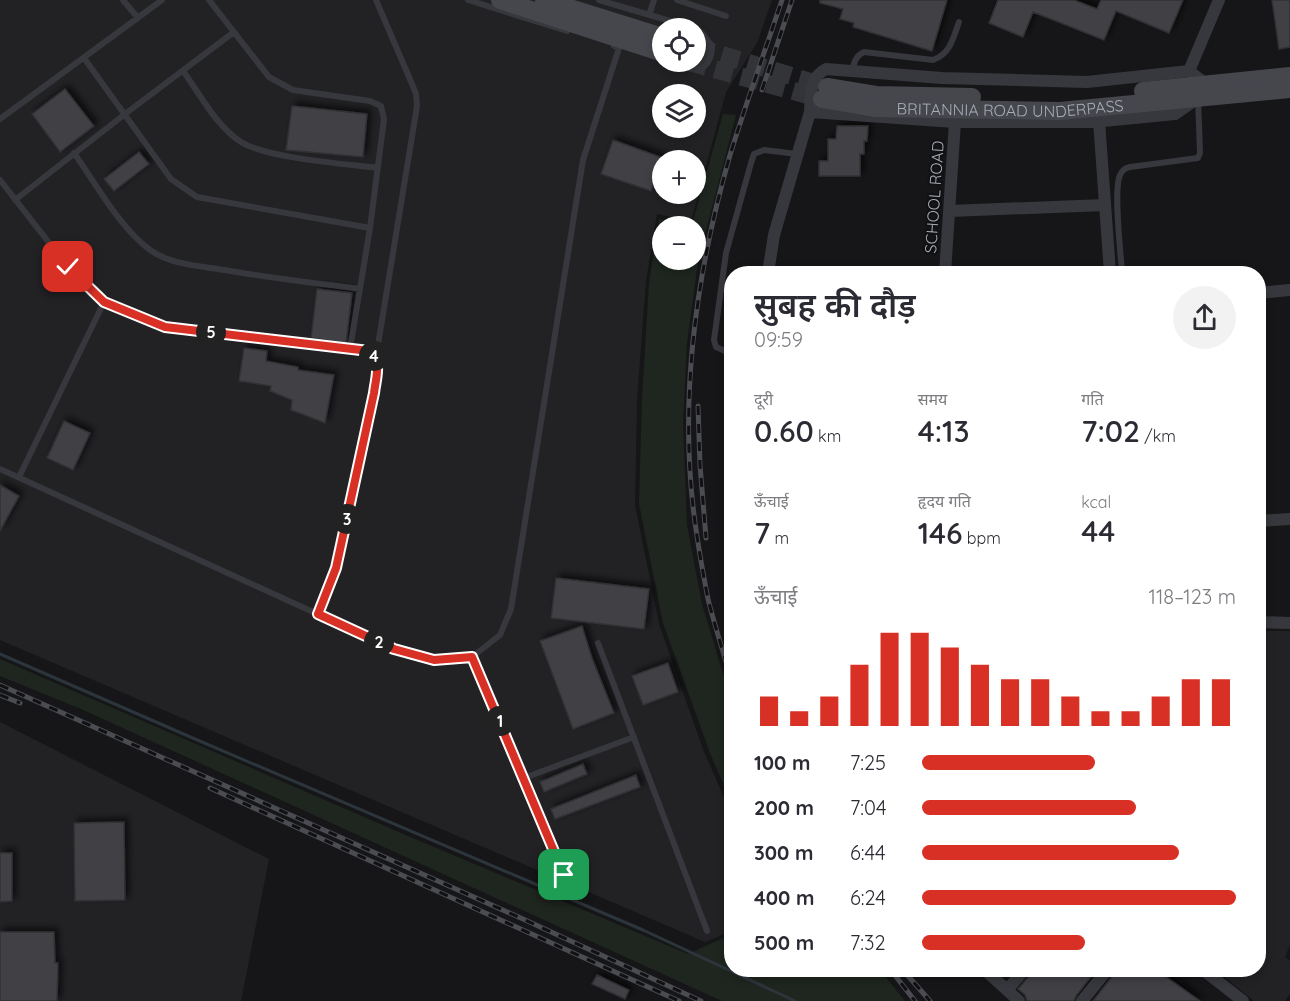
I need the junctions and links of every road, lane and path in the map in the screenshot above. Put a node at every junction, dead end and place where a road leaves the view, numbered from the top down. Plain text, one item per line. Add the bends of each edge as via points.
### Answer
1 (123, 0) edge
2 (162, 0) edge
3 (209, 0) edge
4 (376, 0) edge
5 (468, 0) edge
6 (500, 0) edge
7 (544, 0) edge
8 (599, 0) edge
9 (654, 0) edge
10 (677, 0) edge
11 (1219, 0) edge
12 (649, 15) junction
13 (726, 16) dead end
14 (138, 18) junction
15 (659, 18) edge
16 (959, 22) dead end
17 (234, 32) junction
18 (576, 34) dead end
19 (652, 34) edge
20 (706, 38) edge
21 (608, 44) dead end
22 (619, 48) junction
23 (652, 49) edge
24 (652, 57) edge
25 (84, 58) junction
26 (706, 65) edge
27 (183, 71) junction
28 (1189, 71) junction
29 (851, 72) junction
30 (1290, 76) edge
31 (1290, 89) edge
32 (1202, 91) junction
33 (820, 99) junction
34 (124, 114) junction
35 (0, 119) edge
36 (1099, 121) junction
37 (955, 122) junction
38 (74, 153) junction
39 (798, 154) junction
40 (378, 168) junction
41 (0, 180) edge
42 (15, 200) junction
43 (1105, 206) junction
44 (949, 211) junction
45 (370, 228) junction
46 (724, 266) edge
47 (769, 266) edge
48 (945, 266) edge
49 (1109, 266) edge
50 (1122, 266) edge
51 (724, 268) edge
52 (360, 290) junction
53 (1290, 290) edge
54 (1266, 292) edge
55 (104, 302) junction
56 (350, 349) junction
57 (724, 350) edge
58 (375, 357) junction
59 (0, 469) edge
60 (19, 477) junction
61 (1290, 519) edge
62 (1266, 520) edge
63 (318, 614) junction
64 (1266, 622) edge
65 (1290, 622) edge
66 (598, 643) dead end
67 (472, 657) junction
68 (634, 737) junction
69 (524, 778) junction
70 (564, 875) dead end
71 (707, 931) dead end
72 (993, 977) edge
73 (1018, 977) edge
74 (1102, 977) edge
75 (1212, 977) edge
76 (1007, 990) junction
77 (1019, 1001) edge
78 (1082, 1001) edge
79 (1243, 1001) edge

1 - 14 lane
2 - 14 lane
3 - 17 lane
4 - 58 lane via 416,94 417,106
5 - 18 lane
6 - 23 main road
7 - 19 main road
8 - 12 lane
9 - 12 lane
10 - 13 lane
11 - 28 street
12 - 15 lane
14 - 25 lane
16 - 29 lane via 949,50 942,57 933,60 864,52 858,54
17 - 27 lane
17 - 40 lane via 269,77 293,90 381,106 384,119
20 - 26 lane via 712,46
21 - 22 lane
22 - 24 lane
22 - 67 lane via 583,160 511,609 500,635
25 - 34 lane
25 - 35 lane
27 - 34 lane
27 - 40 lane via 220,122 242,143 283,155
28 - 29 street via 1087,82
28 - 32 street
29 - 33 street via 819,72 812,85
30 - 32 main road
31 - 32 main road
32 - 33 main road, BRITANNIA ROAD UNDERPASS via 1060,111 875,108
32 - 36 street via 1175,114
32 - 50 lane via 1198,158 1131,167 1121,173 1118,194
33 - 37 street
33 - 39 street
34 - 38 lane
34 - 45 lane via 171,179 197,197
36 - 37 street
36 - 43 street
37 - 44 street, SCHOOL ROAD
38 - 42 lane
38 - 52 lane via 137,238 164,258
39 - 46 lane via 764,150 754,154
39 - 47 street via 774,235
40 - 45 lane
41 - 42 lane
42 - 55 lane via 68,267
43 - 44 street
43 - 49 street
44 - 48 street, SCHOOL ROAD
45 - 52 lane
51 - 57 lane via 714,340 716,347
52 - 56 lane
53 - 54 street
55 - 56 lane via 165,327
55 - 60 lane
56 - 58 lane via 369,351
58 - 63 lane via 378,364 374,393 336,568
59 - 60 lane
60 - 63 lane
61 - 62 street
63 - 67 lane via 394,649 434,660
64 - 65 street
66 - 68 lane
67 - 69 lane
68 - 69 lane
68 - 71 lane
69 - 70 lane
72 - 76 street
73 - 76 street
74 - 78 street
75 - 79 street
76 - 77 street

